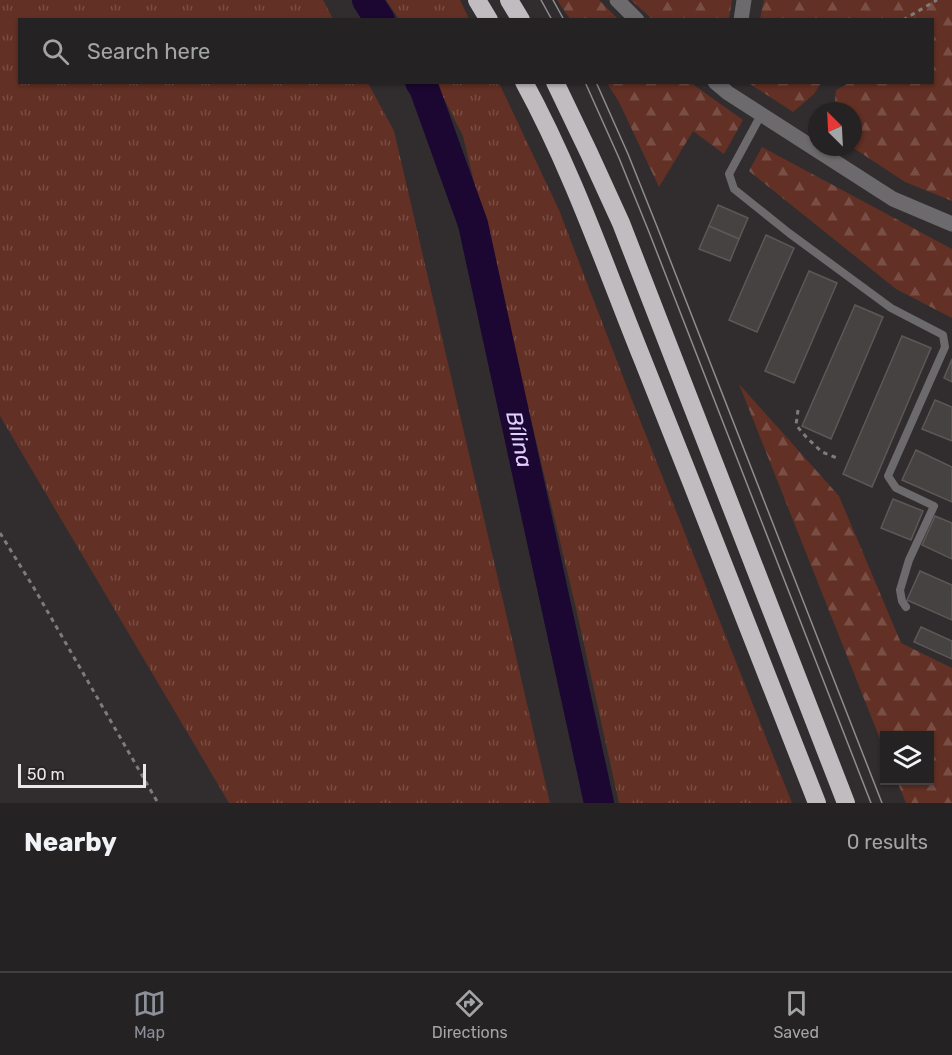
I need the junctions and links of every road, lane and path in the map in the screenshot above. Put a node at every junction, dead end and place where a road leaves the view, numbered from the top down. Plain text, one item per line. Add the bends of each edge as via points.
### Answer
1 (477, 0) edge
2 (509, 0) edge
3 (617, 0) edge
4 (744, 0) edge
5 (937, 0) edge
6 (488, 18) edge
7 (520, 18) edge
8 (636, 18) edge
9 (741, 18) edge
10 (906, 18) edge
11 (525, 84) edge
12 (556, 84) edge
13 (729, 88) edge
14 (762, 113) junction
15 (952, 224) edge
16 (798, 410) dead end
17 (837, 458) dead end
18 (0, 533) edge
19 (906, 607) dead end
20 (158, 803) edge
21 (817, 803) edge
22 (846, 803) edge

1 - 6 highway
2 - 7 highway
3 - 8 street
4 - 9 street
5 - 10 path
11 - 21 highway via 592,233
12 - 22 highway via 621,223
13 - 14 street
14 - 15 street via 893,199
14 - 19 lane via 729,174 734,189 891,308 943,335 945,347 888,476 896,488 934,506 900,590
16 - 17 path via 796,425 822,452
18 - 20 path

